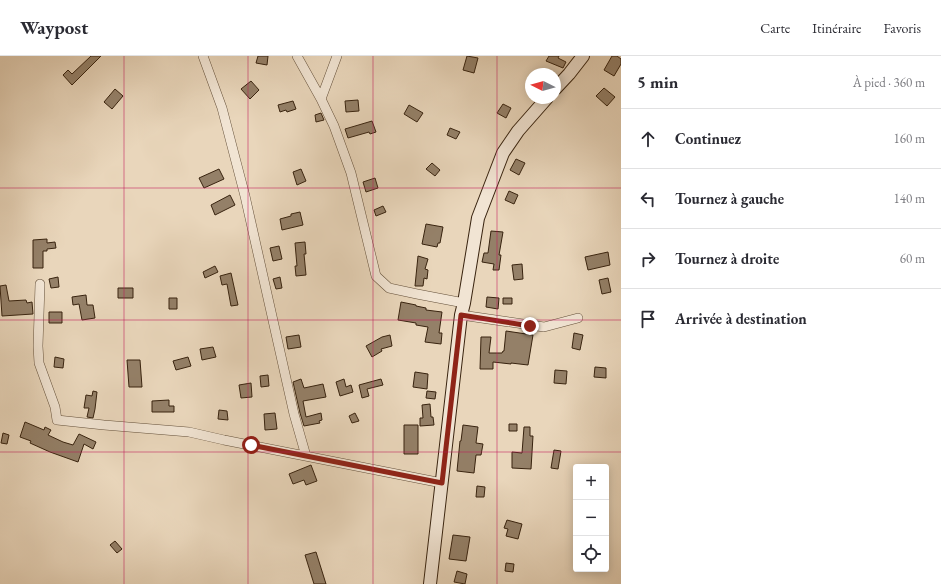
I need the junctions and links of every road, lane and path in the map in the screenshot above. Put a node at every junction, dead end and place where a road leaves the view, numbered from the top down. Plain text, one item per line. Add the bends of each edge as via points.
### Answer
1 (203, 56) edge
2 (297, 56) edge
3 (337, 56) edge
4 (583, 56) edge
5 (561, 83) edge
6 (321, 98) junction
7 (542, 104) edge
8 (40, 284) dead end
9 (462, 309) junction
10 (578, 318) dead end
11 (306, 456) junction
12 (442, 483) junction
13 (430, 584) edge

1 - 11 street via 222,108 245,196 294,414
2 - 6 street
3 - 6 street
4 - 5 street
6 - 9 street via 351,173 376,276 389,288
7 - 9 street via 503,153 478,218
8 - 11 street via 40,363 57,420 189,432
9 - 10 street via 544,327
9 - 12 street
11 - 12 street
12 - 13 street

